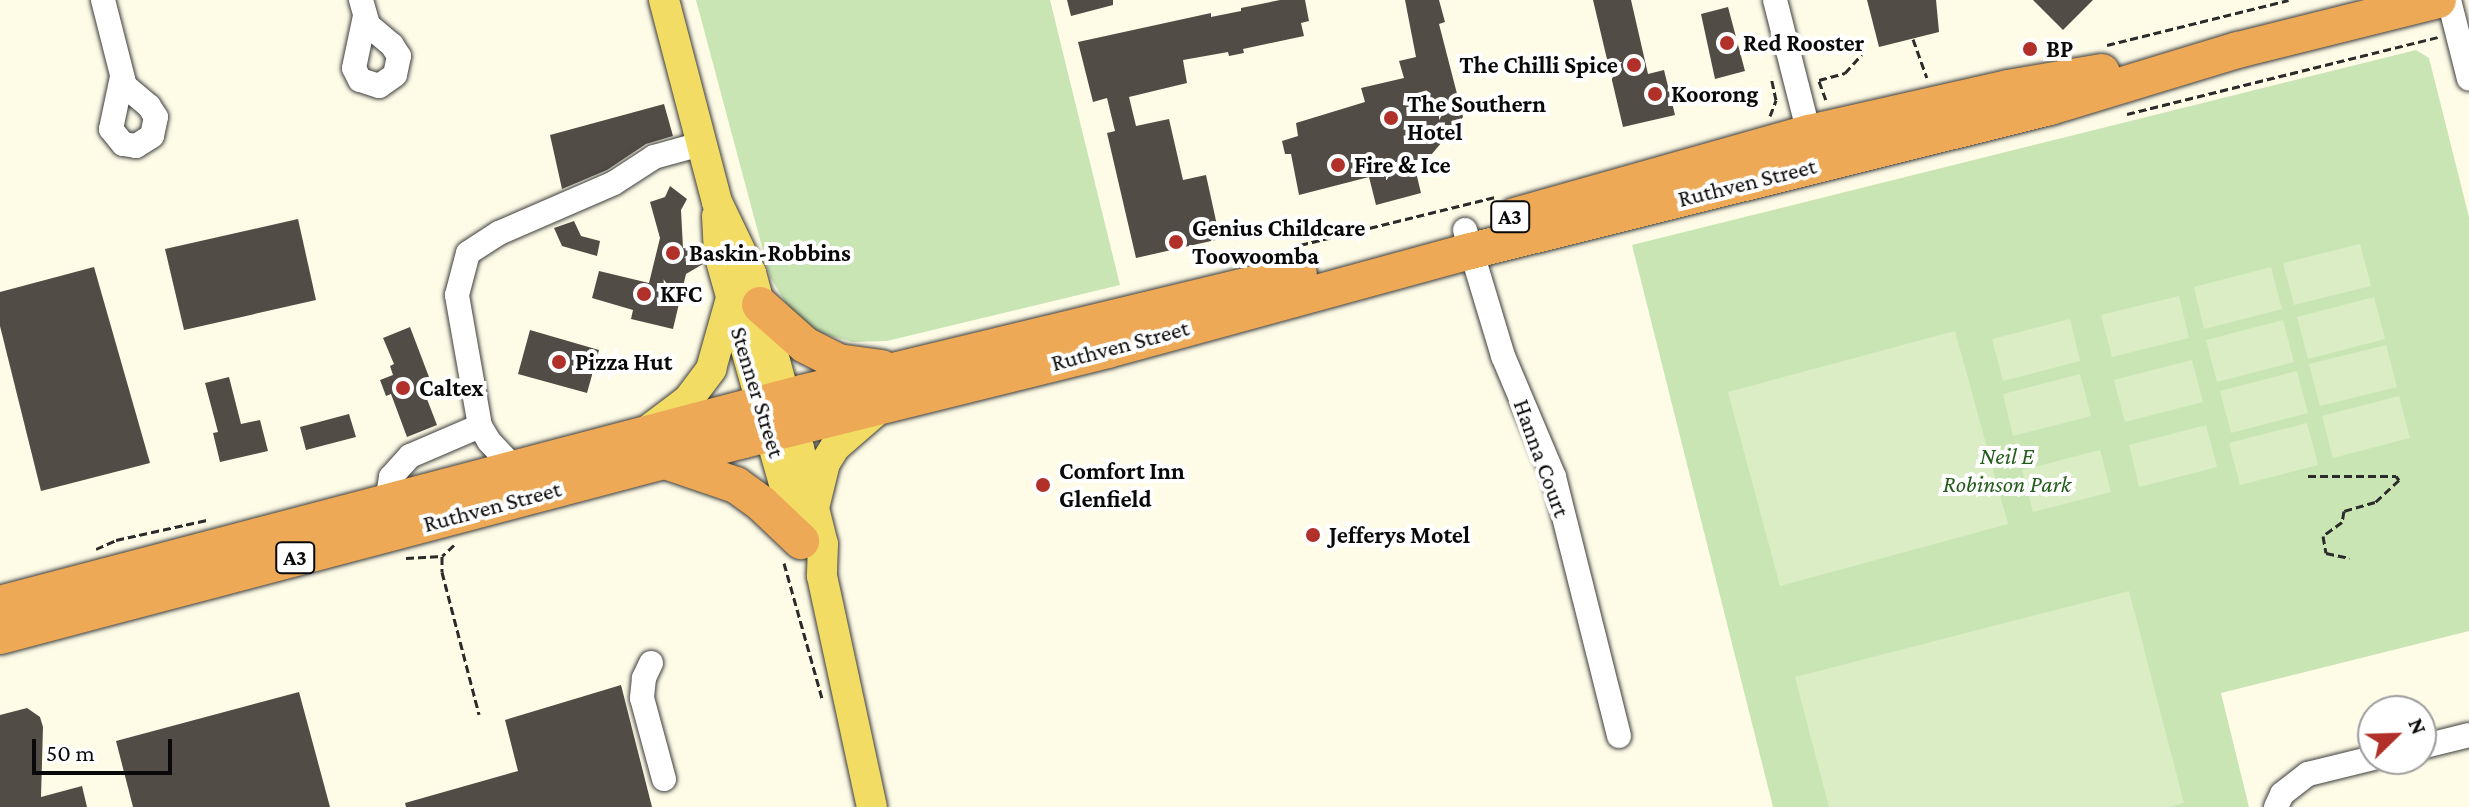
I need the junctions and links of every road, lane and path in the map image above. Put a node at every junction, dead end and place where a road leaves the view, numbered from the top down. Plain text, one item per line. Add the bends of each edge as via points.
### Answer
1 (103, 0) edge
2 (664, 0) edge
3 (1775, 0) edge
4 (2289, 0) edge
5 (2438, 0) edge
6 (2449, 0) edge
7 (2229, 15) dead end
8 (1913, 39) dead end
9 (1862, 54) dead end
10 (1770, 73) dead end
11 (122, 77) dead end
12 (2469, 79) edge
13 (1819, 80) dead end
14 (1929, 85) dead end
15 (1759, 121) dead end
16 (701, 144) junction
17 (1813, 149) junction
18 (1505, 194) dead end
19 (1468, 241) junction
20 (1295, 246) dead end
21 (745, 302) junction
22 (895, 370) junction
23 (881, 407) junction
24 (777, 416) junction
25 (480, 426) junction
26 (654, 448) junction
27 (515, 469) junction
28 (2308, 476) dead end
29 (387, 502) junction
30 (799, 537) junction
31 (458, 540) dead end
32 (2349, 558) dead end
33 (0, 604) edge
34 (0, 636) edge
35 (651, 663) dead end
36 (824, 709) dead end
37 (479, 714) dead end
38 (2469, 735) edge
39 (1619, 736) dead end
40 (2437, 743) edge
41 (2357, 762) edge
42 (664, 779) dead end
43 (872, 807) edge
44 (2276, 807) edge

1 - 11 street
2 - 16 main road, Stenner Street
3 - 17 street
4 - 7 path
5 - 17 highway, Ruthven Street / A3 via 2238,50 2050,107
6 - 12 street
8 - 14 path
9 - 13 path via 1845,73
10 - 15 path via 1774,111
16 - 21 main road, Stenner Street via 717,202 751,273
16 - 25 street via 654,157 614,183 499,233 468,253 457,295
17 - 19 highway, Ruthven Street / A3
18 - 20 path
19 - 22 highway, Ruthven Street / A3 via 1335,265
19 - 23 highway, Ruthven Street / A3
19 - 39 street, Hanna Court via 1503,356 1554,477
21 - 22 highway via 838,362
21 - 24 main road, Stenner Street
21 - 26 main road via 711,369
22 - 24 highway, Ruthven Street / A3
23 - 24 highway, Ruthven Street / A3
23 - 30 main road via 835,447
24 - 26 highway, Ruthven Street / A3
24 - 30 main road, Stenner Street
25 - 27 street
25 - 29 street via 410,456 391,477
26 - 27 highway, Ruthven Street / A3
26 - 30 highway via 736,485
26 - 34 highway, Ruthven Street / A3
27 - 29 highway, Ruthven Street / A3
28 - 32 path via 2399,480 2375,502 2344,511 2342,522 2323,536 2326,553
29 - 33 highway, Ruthven Street / A3
30 - 36 path
30 - 43 main road, Stenner Street via 822,576
31 - 37 path via 442,556 442,572
35 - 42 street via 642,698
38 - 40 street
41 - 44 street via 2308,774 2282,794

